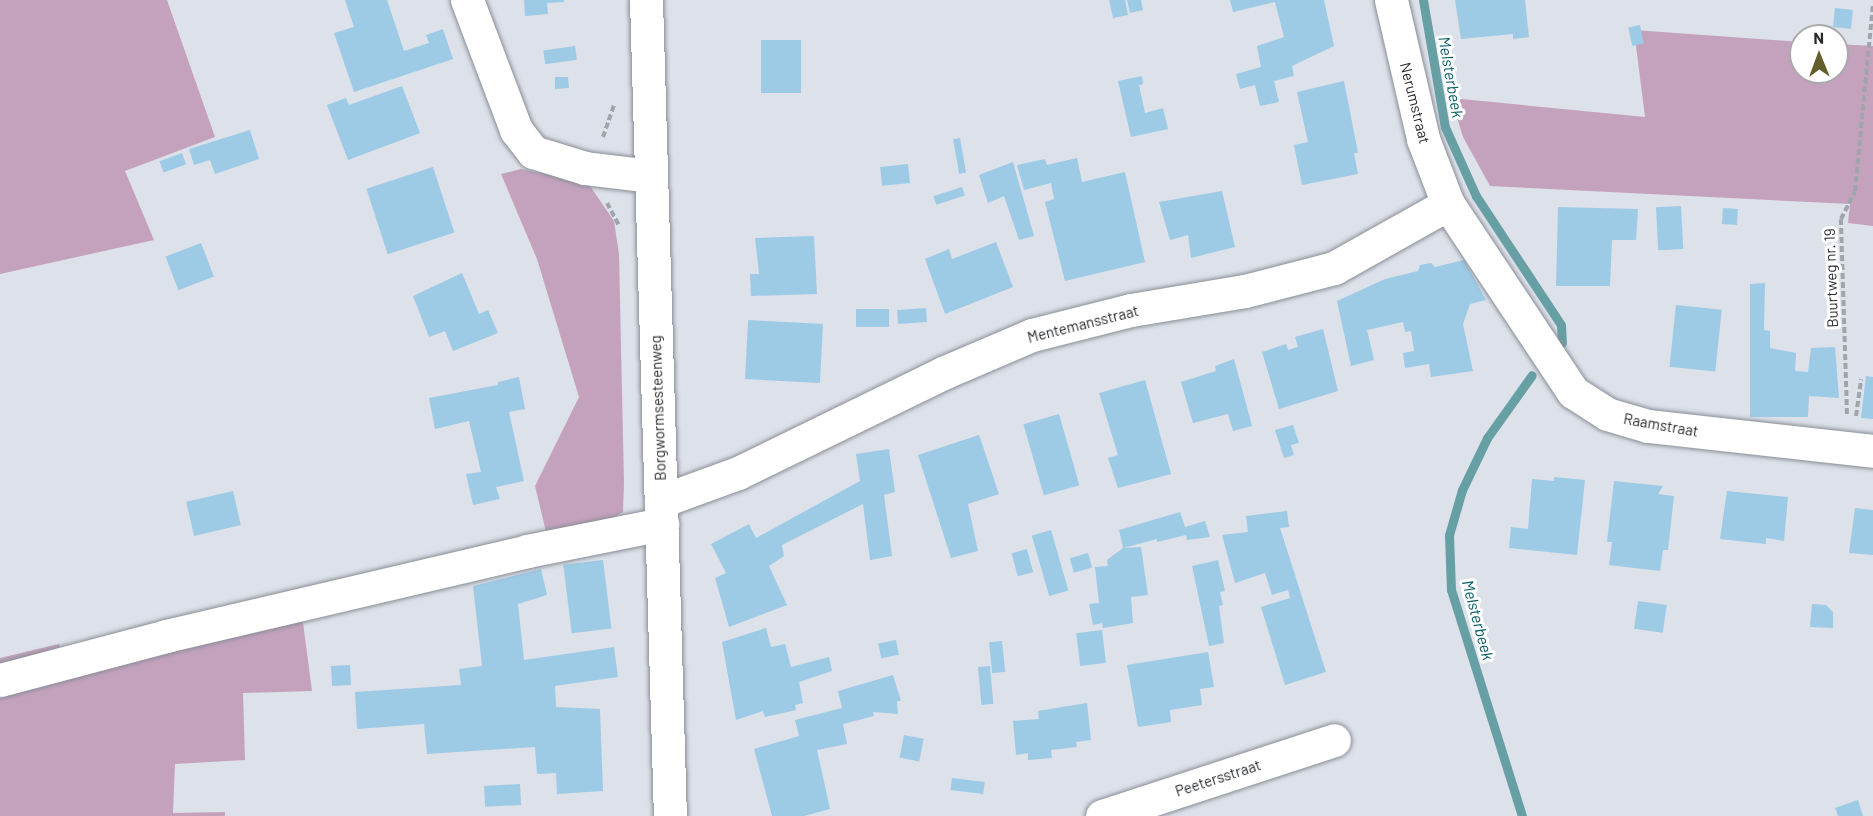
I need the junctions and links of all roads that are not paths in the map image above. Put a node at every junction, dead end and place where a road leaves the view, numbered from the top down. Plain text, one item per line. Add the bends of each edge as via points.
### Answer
1 (467, 0) edge
2 (646, 0) edge
3 (1391, 0) edge
4 (651, 176) junction
5 (1448, 204) junction
6 (1858, 449) edge
7 (661, 512) junction
8 (0, 680) edge
9 (1334, 740) dead end
10 (670, 816) edge
11 (1102, 816) edge

1 - 4 street via 516,130 533,152 585,168
2 - 4 street, Borgwormsesteenweg
3 - 5 street, Nerumstraat via 1423,139
4 - 7 street, Borgwormsesteenweg
5 - 6 street, Raamstraat via 1573,392 1607,414 1648,426
5 - 7 street, Mentemansstraat via 1334,268 1245,291 1131,310 1032,335 943,373
7 - 8 street, Mentemansstraat via 515,553
7 - 10 street, Borgwormsesteenweg
9 - 11 street, Peetersstraat

